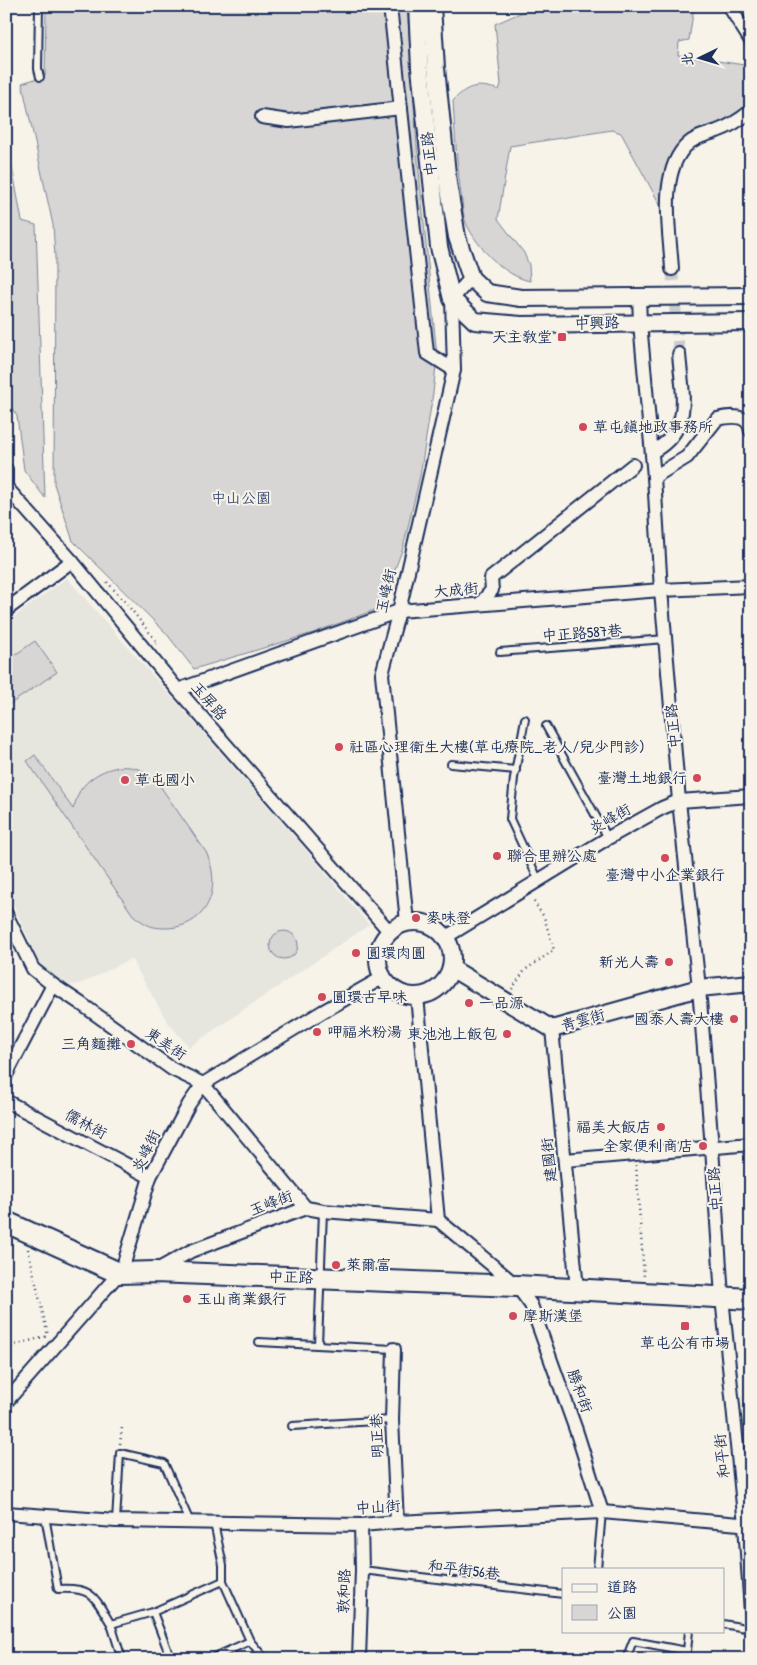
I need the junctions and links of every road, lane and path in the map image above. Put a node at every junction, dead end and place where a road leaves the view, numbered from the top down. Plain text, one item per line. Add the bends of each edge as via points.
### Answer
1 (39, 6) edge
2 (390, 6) edge
3 (417, 6) edge
4 (432, 6) edge
5 (729, 6) edge
6 (751, 41) edge
7 (40, 77) dead end
8 (401, 108) junction
9 (751, 111) edge
10 (262, 117) dead end
11 (672, 269) tunnel mouth
12 (471, 278) junction
13 (639, 296) junction
14 (751, 296) edge
15 (452, 299) junction
16 (751, 322) edge
17 (640, 323) junction
18 (679, 354) tunnel mouth
19 (454, 370) junction
20 (751, 431) edge
21 (652, 452) junction
22 (6, 464) edge
23 (632, 465) dead end
24 (654, 477) junction
25 (8, 488) edge
26 (72, 561) junction
27 (751, 586) edge
28 (661, 590) junction
29 (480, 604) junction
30 (6, 610) edge
31 (399, 611) junction
32 (666, 639) junction
33 (500, 652) dead end
34 (178, 690) junction
35 (526, 720) dead end
36 (546, 726) dead end
37 (451, 764) dead end
38 (516, 770) junction
39 (751, 796) edge
40 (679, 801) junction
41 (608, 838) junction
42 (538, 881) junction
43 (526, 889) junction
44 (6, 914) edge
45 (407, 922) junction
46 (389, 931) junction
47 (446, 937) junction
48 (451, 968) junction
49 (382, 978) junction
50 (751, 983) edge
51 (52, 986) junction
52 (699, 988) junction
53 (417, 996) junction
54 (504, 1000) junction
55 (552, 1029) junction
56 (6, 1076) edge
57 (203, 1084) junction
58 (6, 1101) edge
59 (751, 1144) edge
60 (712, 1148) junction
61 (635, 1154) junction
62 (566, 1160) junction
63 (150, 1177) junction
64 (306, 1208) junction
65 (323, 1212) junction
66 (438, 1220) junction
67 (15, 1226) edge
68 (155, 1272) junction
69 (119, 1273) junction
70 (321, 1278) junction
71 (517, 1286) junction
72 (577, 1289) junction
73 (646, 1293) junction
74 (722, 1297) junction
75 (751, 1299) edge
76 (70, 1330) junction
77 (48, 1336) junction
78 (259, 1342) dead end
79 (318, 1345) junction
80 (6, 1347) edge
81 (394, 1349) joint
82 (6, 1402) edge
83 (392, 1420) junction
84 (292, 1426) dead end
85 (122, 1427) dead end
86 (120, 1453) junction
87 (602, 1512) junction
88 (6, 1513) edge
89 (45, 1516) junction
90 (116, 1521) junction
91 (190, 1522) junction
92 (396, 1522) junction
93 (214, 1523) junction
94 (361, 1525) junction
95 (748, 1525) edge
96 (596, 1568) edge
97 (362, 1570) junction
98 (223, 1581) junction
99 (562, 1594) edge
100 (751, 1611) edge
101 (153, 1612) junction
102 (111, 1624) junction
103 (724, 1624) edge
104 (751, 1629) edge
105 (689, 1632) edge
106 (250, 1641) junction
107 (122, 1659) edge
108 (171, 1659) edge
109 (210, 1659) edge
110 (265, 1659) edge
111 (359, 1659) edge
112 (626, 1659) edge

1 - 7 lane
2 - 8 street
3 - 15 street, 中正路 via 420,68 439,248
4 - 12 street, 中正路 via 448,183 457,237
5 - 6 street
8 - 10 street via 289,121
8 - 19 street via 426,353
9 - 11 street via 730,125 689,143 673,163 668,212
12 - 13 street, 中興路 via 487,293 521,298
12 - 15 street
13 - 14 street, 中興路
13 - 17 street, 中正路
15 - 17 street, 中興路 via 475,321 482,322 521,325
15 - 19 street, 玉峰街
16 - 17 street, 中興路
17 - 21 street, 中正路
18 - 21 street via 683,415 669,440
19 - 31 street, 玉峰街
20 - 24 street via 742,418 717,420 687,457
21 - 24 street, 中正路
22 - 25 lane, 玉屏路 via 10,469
23 - 29 street via 491,578 492,590
24 - 28 street, 中正路
25 - 26 street, 玉屏路
26 - 30 street
26 - 34 street, 玉屏路
27 - 28 street, 大成街
28 - 29 street, 大成街
28 - 32 street, 中正路
29 - 31 street, 大成街
31 - 34 street, 大成街
31 - 45 street, 玉峰街 via 382,674
32 - 33 lane, 中正路587巷
32 - 40 street, 中正路
34 - 46 street, 玉屏路
35 - 38 lane
36 - 41 lane
37 - 38 lane
38 - 42 lane via 510,819
39 - 40 street, 炎峰街
40 - 41 street, 炎峰街
40 - 52 street, 中正路
41 - 42 street, 炎峰街
42 - 43 street, 炎峰街
43 - 47 street, 炎峰街
43 - 54 path via 544,918 554,950 525,970
44 - 51 street, 東美街 via 33,969
45 - 46 street
45 - 47 street via 428,924
46 - 49 street via 377,953
47 - 48 street via 451,952
48 - 53 street via 439,988
48 - 54 street, 青雲街
49 - 53 street via 397,992
49 - 57 street, 炎峰街
50 - 52 street, 青雲街
51 - 56 street
51 - 57 street, 東美街 via 172,1069
52 - 55 street, 青雲街
52 - 60 street, 中正路
53 - 66 street
54 - 55 street, 青雲街
55 - 62 street, 建國街
57 - 63 street, 炎峰街
57 - 64 street, 東美街
58 - 63 street, 儒林街
59 - 60 street
60 - 61 street
60 - 74 street, 中正路
61 - 62 street
61 - 73 path
62 - 72 street, 建國街
63 - 69 street, 炎峰街
64 - 65 street, 玉峰街
64 - 68 street, 玉峰街 via 190,1251
65 - 66 street, 玉峰街
65 - 70 lane
66 - 71 street
67 - 69 main road, 中正路
67 - 77 path
68 - 69 main road, 中正路
68 - 70 main road, 中正路
69 - 76 street, 炎峰街
70 - 71 main road, 中正路
70 - 79 lane
71 - 72 main road, 中正路
71 - 87 street, 勝和街 via 531,1305
72 - 73 main road, 中正路
73 - 74 main road, 中正路
74 - 75 main road
74 - 95 street, 和平街
76 - 77 path
76 - 82 street, 炎峰街
77 - 80 path
78 - 79 lane
79 - 81 lane
81 - 83 street, 明正巷
83 - 84 lane
83 - 92 street, 明正巷
85 - 86 path
86 - 90 lane
86 - 91 lane via 164,1463
87 - 92 street, 中山街
87 - 95 street, 中山街
87 - 96 lane
88 - 89 street, 中山街
89 - 90 street, 中山街
89 - 102 lane via 58,1589 76,1588 92,1594
90 - 91 street, 中山街
91 - 93 street, 中山街
92 - 94 street, 中山街
93 - 94 street, 中山街
93 - 98 lane
94 - 97 street, 敦和路
95 - 100 street, 和平街
97 - 99 lane, 和平街56巷
97 - 111 street, 敦和路
98 - 101 lane
98 - 106 lane
101 - 102 lane
101 - 108 lane
102 - 107 lane
103 - 104 lane
105 - 112 lane via 686,1651 633,1642
106 - 109 lane
106 - 110 lane

